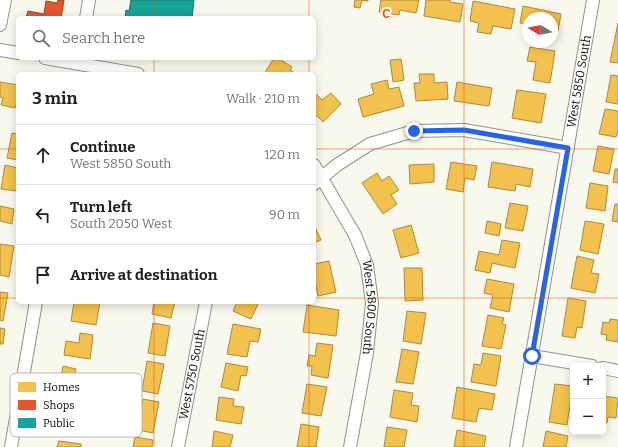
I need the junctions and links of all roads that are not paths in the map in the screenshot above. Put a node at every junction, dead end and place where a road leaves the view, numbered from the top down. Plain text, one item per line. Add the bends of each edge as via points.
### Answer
1 (5, 0) edge
2 (89, 0) edge
3 (594, 0) edge
4 (86, 16) edge
5 (0, 25) edge
6 (0, 50) edge
7 (16, 53) edge
8 (54, 60) edge
9 (78, 65) edge
10 (125, 72) edge
11 (568, 148) junction
12 (318, 180) edge
13 (36, 304) edge
14 (206, 304) edge
15 (532, 356) junction
16 (574, 363) edge
17 (606, 368) edge
18 (618, 370) edge
19 (24, 373) edge
20 (13, 437) edge
21 (11, 447) edge
22 (178, 447) edge
23 (350, 447) edge
24 (516, 447) edge

1 - 5 street
2 - 4 street
3 - 11 street, West 5850 South
6 - 7 street
8 - 9 street
9 - 10 street
11 - 12 street via 464,130 414,131 370,144
11 - 15 street, West 5850 South
12 - 23 street, West 5800 South via 355,235 367,265 372,303 367,353
13 - 19 street
14 - 22 street, West 5750 South
15 - 16 street
15 - 24 street, West 5850 South
17 - 18 street
20 - 21 street

